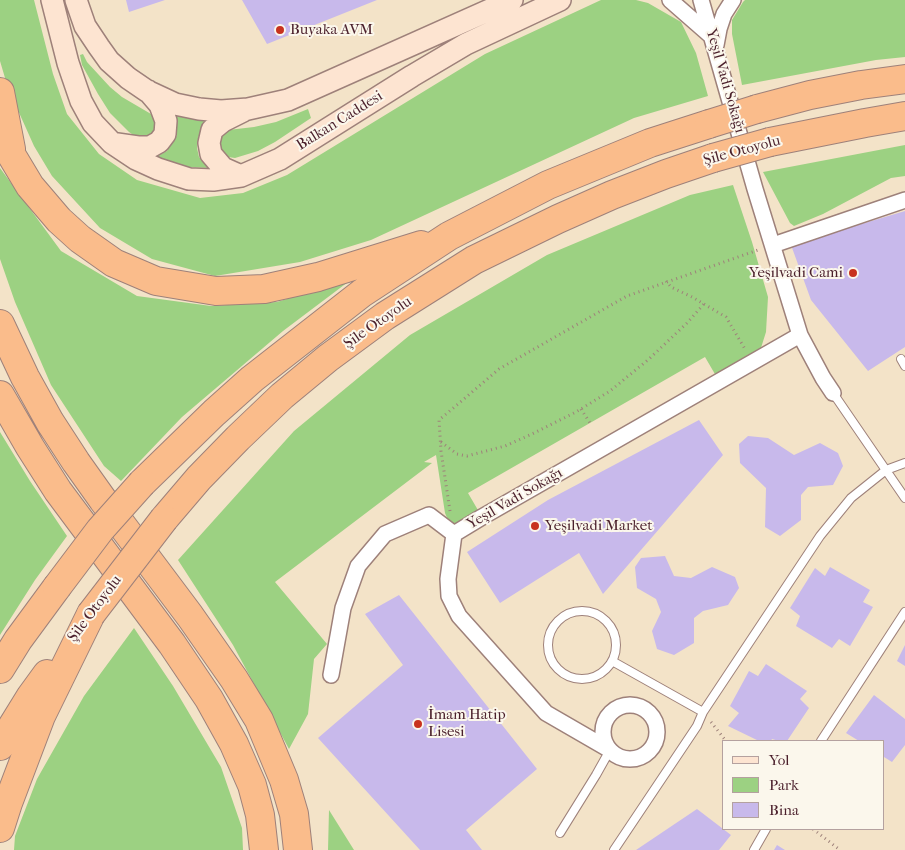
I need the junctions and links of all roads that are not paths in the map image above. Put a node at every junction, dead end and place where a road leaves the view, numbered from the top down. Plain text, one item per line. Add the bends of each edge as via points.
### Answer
1 (52, 0) edge
2 (76, 0) edge
3 (512, 0) edge
4 (560, 0) edge
5 (670, 0) edge
6 (701, 0) edge
7 (733, 0) edge
8 (714, 43) junction
9 (905, 79) edge
10 (147, 91) junction
11 (0, 92) edge
12 (248, 109) junction
13 (903, 117) edge
14 (0, 131) edge
15 (112, 143) junction
16 (12, 156) junction
17 (241, 176) junction
18 (905, 200) edge
19 (448, 236) junction
20 (773, 245) junction
21 (0, 324) edge
22 (800, 335) junction
23 (833, 393) joint
24 (0, 395) edge
25 (905, 463) edge
26 (886, 470) junction
27 (905, 498) edge
28 (454, 534) junction
29 (905, 612) edge
30 (91, 614) junction
31 (18, 640) junction
32 (612, 661) junction
33 (0, 662) edge
34 (0, 669) edge
35 (331, 675) dead end
36 (703, 712) junction
37 (822, 740) edge
38 (0, 746) edge
39 (610, 750) joint
40 (0, 828) edge
41 (765, 830) edge
42 (560, 833) dead end
43 (264, 850) edge
44 (298, 850) edge
45 (614, 850) edge
46 (754, 850) edge

1 - 15 street, Balkan Caddesi via 81,101 93,123
2 - 10 street via 85,26 98,47 128,78
3 - 12 street via 288,100
4 - 17 street, Balkan Caddesi via 466,44 280,159
5 - 8 street
6 - 8 street, Yeşil Vadi Sokağı
7 - 8 street via 724,14
8 - 20 street, Yeşil Vadi Sokağı
9 - 19 highway, bridge via 861,85 757,109 650,144 548,185
10 - 12 street via 175,104 199,110
10 - 15 street via 160,105 166,122 165,134 150,147
11 - 16 highway
12 - 17 street via 212,130 209,143 211,154 223,168
13 - 30 highway, Şile Otoyolu, bridge via 770,142 713,158 612,195 474,260 385,316 282,396 199,478
14 - 16 highway
15 - 17 street, Balkan Caddesi via 136,159 189,179
16 - 19 highway via 30,186 80,239 114,263 156,281 216,291 264,289
18 - 20 street
19 - 31 highway, bridge via 362,293 214,413 142,483 100,530
20 - 22 street, Yeşil Vadi Sokağı
21 - 44 highway via 25,377 76,462 190,616 259,720 284,780 294,814
22 - 23 street, Yeşil Vadi Sokağı
22 - 28 street, Yeşil Vadi Sokağı
23 - 26 lane
24 - 43 highway via 58,491 210,699 252,785
25 - 26 lane
26 - 27 lane
26 - 36 lane via 850,498 820,536
28 - 35 street via 429,515 385,534 358,566 343,608
28 - 39 street, Yeşil Vadi Sokağı via 448,579 450,596 459,616 546,713
29 - 37 lane
30 - 38 highway, Şile Otoyolu via 31,696
30 - 40 highway via 42,716
31 - 33 highway
31 - 34 highway
32 - 32 lane via 616,638 612,627 599,615 582,610 570,612 552,628 548,638 551,659 565,674 586,679 605,670
32 - 36 lane
36 - 45 lane via 697,726
39 - 42 lane, Yeşil Vadi Sokağı
41 - 46 lane

